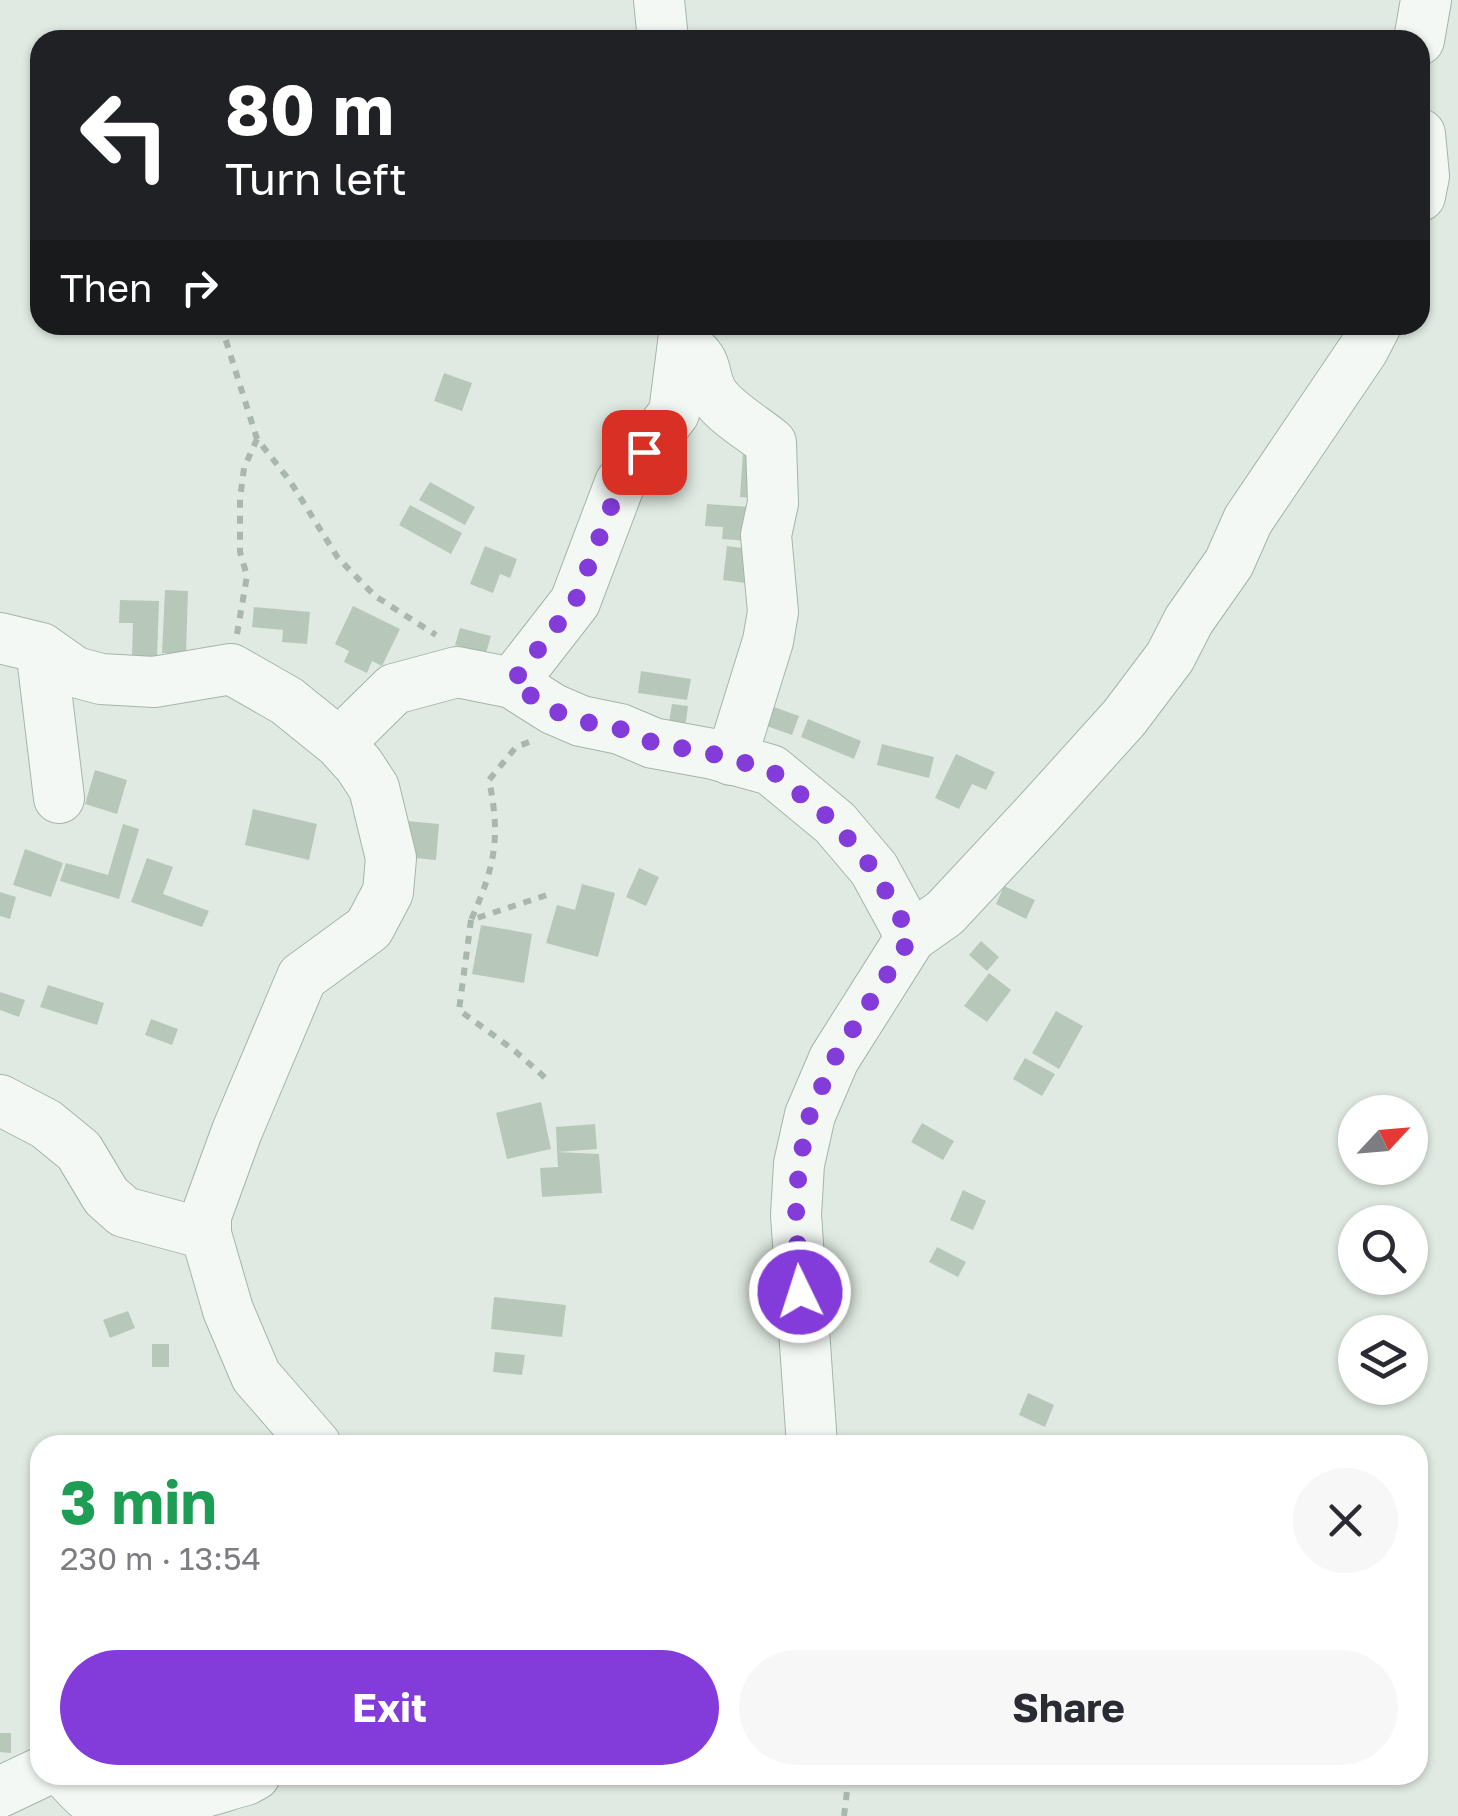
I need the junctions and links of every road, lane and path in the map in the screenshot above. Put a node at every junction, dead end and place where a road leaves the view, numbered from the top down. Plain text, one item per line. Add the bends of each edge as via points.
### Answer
1 (659, 0) edge
2 (1426, 0) edge
3 (662, 30) edge
4 (1421, 30) edge
5 (224, 335) edge
6 (684, 335) edge
7 (1371, 335) edge
8 (257, 439) junction
9 (21, 643) edge
10 (451, 644) dead end
11 (232, 669) junction
12 (512, 683) junction
13 (581, 721) junction
14 (339, 742) junction
15 (732, 760) junction
16 (59, 798) dead end
17 (553, 893) dead end
18 (471, 920) junction
19 (911, 937) junction
20 (550, 1082) dead end
21 (0, 1100) edge
22 (206, 1234) junction
23 (307, 1435) edge
24 (811, 1435) edge
25 (30, 1778) edge
26 (76, 1785) edge
27 (230, 1785) edge
28 (848, 1785) edge
29 (0, 1792) edge
30 (844, 1816) edge

1 - 3 street
2 - 4 street
5 - 8 path
6 - 12 street via 674,413 620,483 575,602
6 - 15 street via 714,395 771,443 773,502 766,536 773,612
7 - 19 street via 1136,703 945,913
8 - 10 path via 338,558 375,596
8 - 11 path via 240,499 247,576
9 - 11 street via 101,679 154,682
9 - 16 street
11 - 14 street
12 - 13 street
12 - 14 street via 457,672 394,689
13 - 15 street
13 - 18 path via 516,747 488,780 495,841 490,878
14 - 22 street via 374,788 392,858 388,892 369,928 302,977 237,1131 206,1216
15 - 19 street via 771,770 835,823 874,870
17 - 18 path
18 - 20 path via 460,1010
19 - 24 street via 834,1059 810,1114 799,1164 797,1242
21 - 22 street via 79,1151 124,1212
22 - 23 street via 256,1376
25 - 29 street
26 - 27 street via 108,1808 128,1809
28 - 30 path

